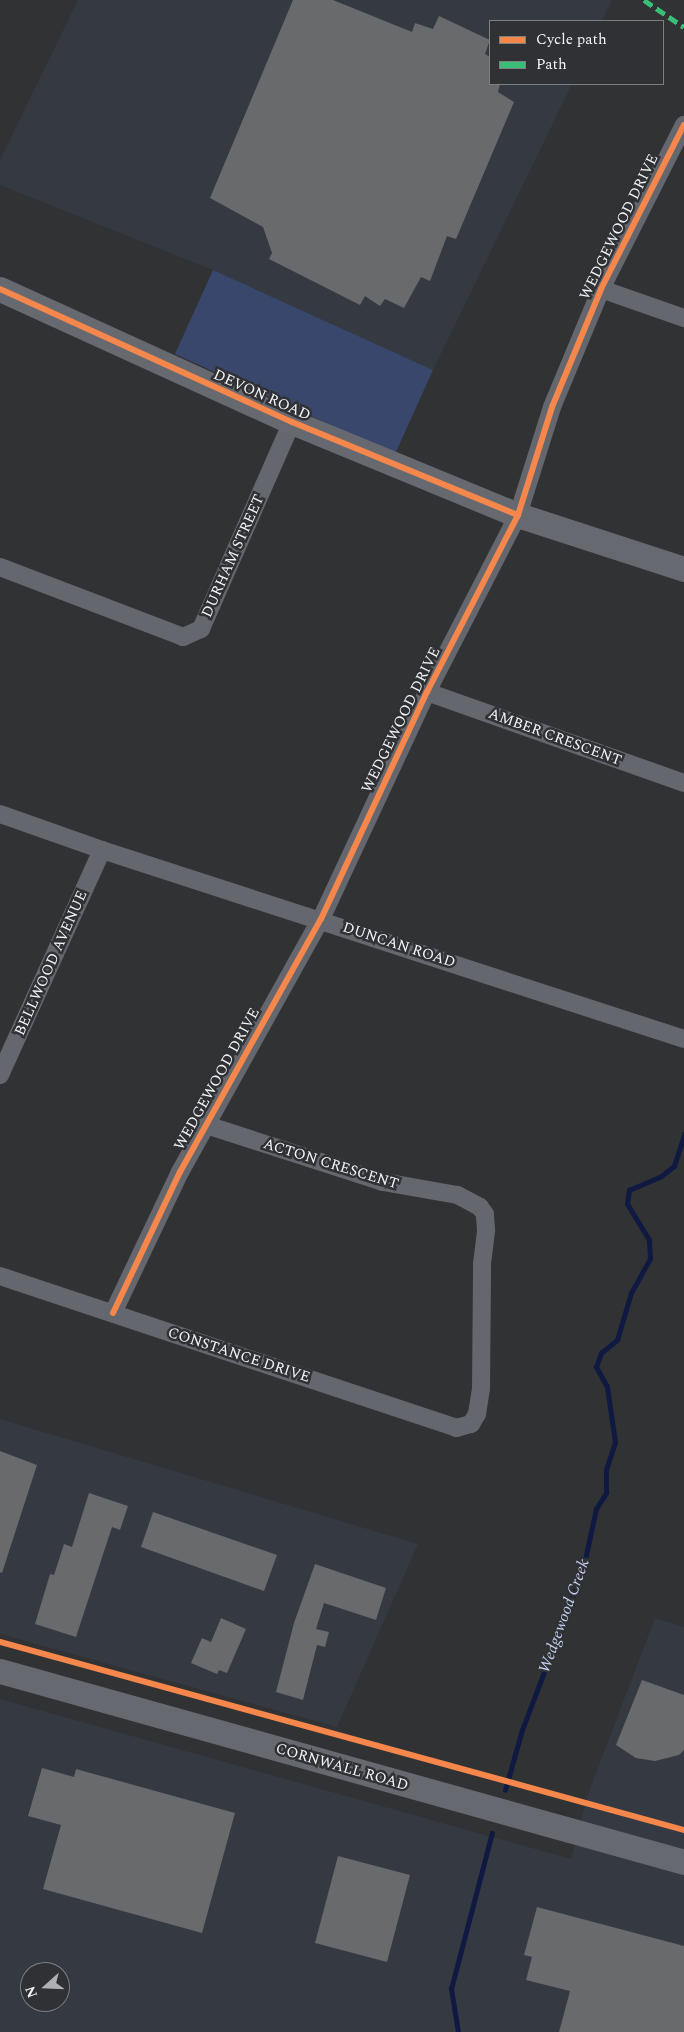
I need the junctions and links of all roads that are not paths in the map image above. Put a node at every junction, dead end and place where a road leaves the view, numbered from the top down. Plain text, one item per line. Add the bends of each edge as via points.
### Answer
1 (684, 125) edge
2 (0, 289) edge
3 (601, 289) junction
4 (684, 318) edge
5 (292, 422) junction
6 (518, 515) junction
7 (0, 567) edge
8 (684, 569) edge
9 (427, 692) junction
10 (684, 783) edge
11 (0, 814) edge
12 (102, 850) junction
13 (321, 919) junction
14 (684, 1040) edge
15 (5, 1051) edge
16 (0, 1075) edge
17 (206, 1125) junction
18 (0, 1276) edge
19 (113, 1313) junction
20 (474, 1419) joint
21 (0, 1671) edge
22 (684, 1862) edge

1 - 3 street, WEDGEWOOD DRIVE
2 - 5 street, DEVON ROAD
3 - 4 street
3 - 6 street, WEDGEWOOD DRIVE via 552,407
5 - 6 street, DEVON ROAD
5 - 7 street, DURHAM STREET via 201,629 183,637
6 - 8 street, DEVON ROAD
6 - 9 street, WEDGEWOOD DRIVE
9 - 10 street, AMBER CRESCENT
9 - 13 street, WEDGEWOOD DRIVE
11 - 12 street, DUNCAN ROAD
12 - 13 street, DUNCAN ROAD
12 - 15 street, BELLWOOD AVENUE
13 - 14 street, DUNCAN ROAD
13 - 17 street, WEDGEWOOD DRIVE
15 - 16 street, BELLWOOD AVENUE
17 - 19 street, WEDGEWOOD DRIVE
17 - 20 street, ACTON CRESCENT via 382,1182 457,1195 480,1207 485,1214 486,1230 482,1264 480,1404
18 - 19 street, CONSTANCE DRIVE
19 - 20 street, CONSTANCE DRIVE via 456,1428 471,1424
21 - 22 street, CORNWALL ROAD

